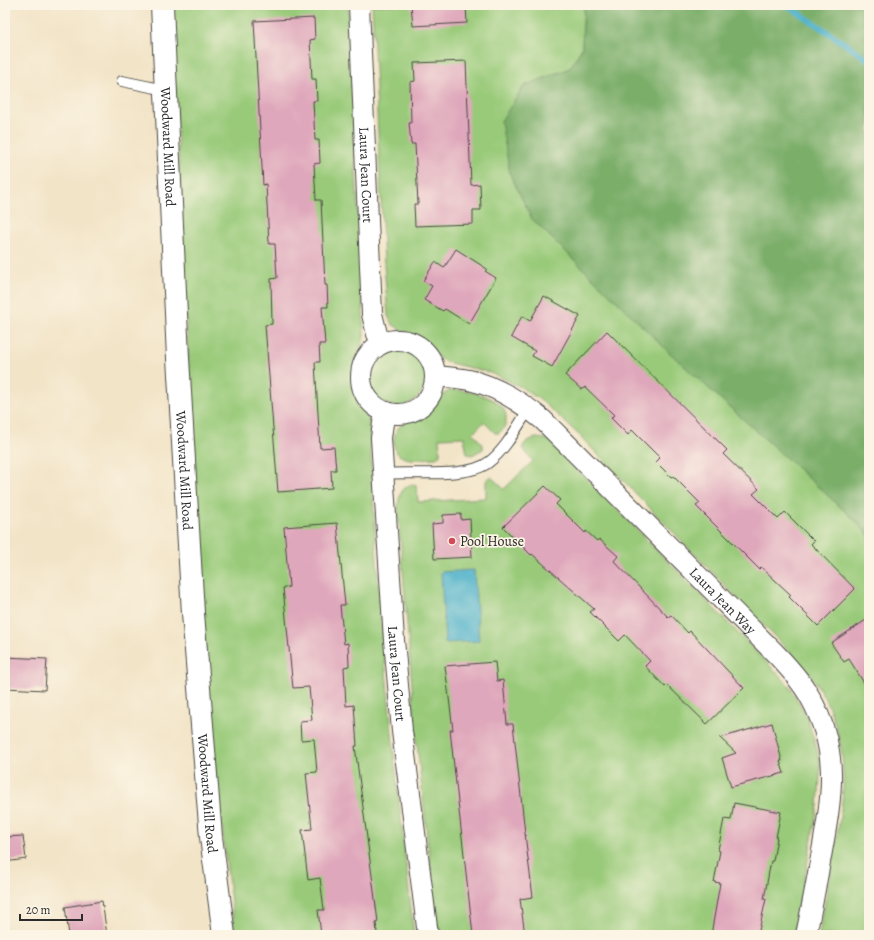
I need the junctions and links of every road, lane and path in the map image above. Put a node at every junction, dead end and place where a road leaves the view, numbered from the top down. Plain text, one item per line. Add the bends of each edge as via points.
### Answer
1 (162, 5) edge
2 (358, 5) edge
3 (122, 81) dead end
4 (165, 90) junction
5 (382, 343) junction
6 (435, 376) junction
7 (529, 409) junction
8 (387, 412) junction
9 (383, 474) junction
10 (224, 935) edge
11 (428, 935) edge
12 (806, 935) edge

1 - 4 street, Woodward Mill Road
2 - 5 street, Laura Jean Court via 372,314
3 - 4 lane
4 - 10 street, Woodward Mill Road via 193,613 211,837
5 - 6 street via 408,341 420,347 430,357
5 - 8 street via 372,350 364,361 361,379 367,397 376,407
6 - 7 street, Laura Jean Way via 470,380 488,386 502,391
6 - 8 street via 431,395 423,405 412,412
7 - 9 lane via 498,453 488,463 475,469 460,472
7 - 12 street, Laura Jean Way via 570,446 770,648 794,674 810,697 827,739 832,779 830,807
8 - 9 street, Laura Jean Court via 381,438
9 - 11 street, Laura Jean Court via 402,731

